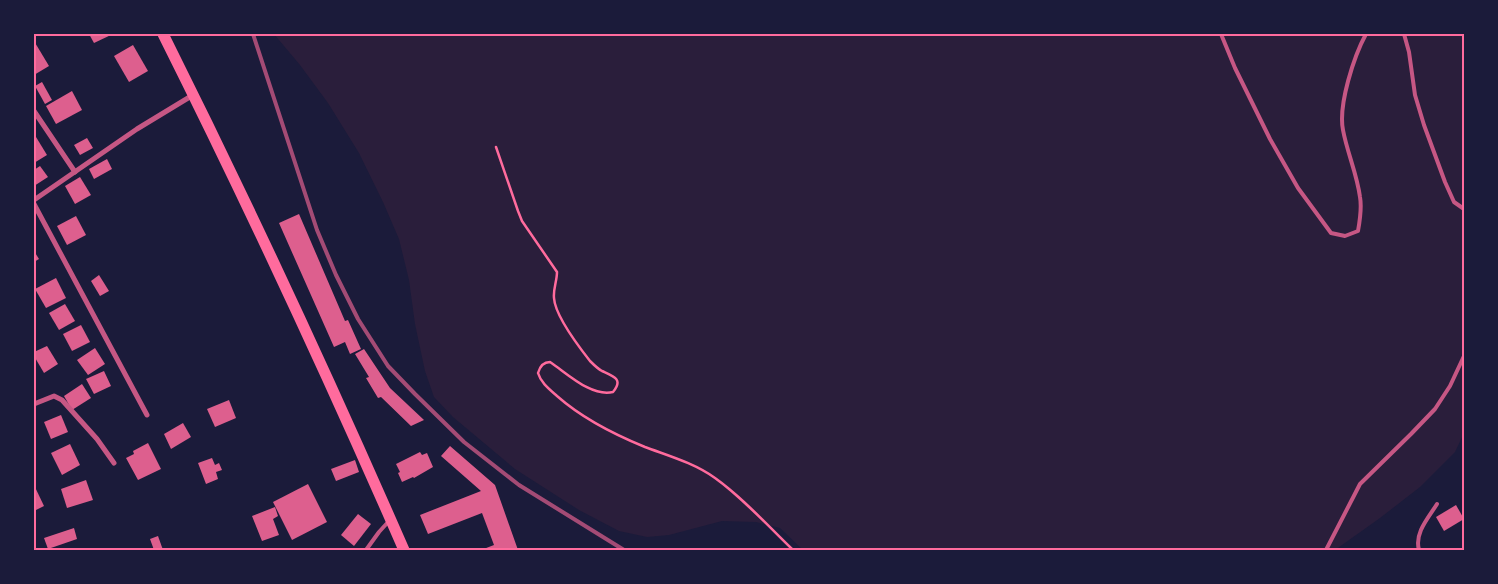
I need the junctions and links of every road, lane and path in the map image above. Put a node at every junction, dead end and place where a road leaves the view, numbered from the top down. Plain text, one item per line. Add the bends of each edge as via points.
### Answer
1 (164, 34) edge
2 (1221, 34) edge
3 (1366, 34) edge
4 (1404, 34) edge
5 (194, 94) junction
6 (34, 111) edge
7 (496, 147) dead end
8 (75, 172) junction
9 (34, 202) edge
10 (1464, 209) edge
11 (1464, 356) edge
12 (34, 404) edge
13 (147, 415) dead end
14 (114, 462) dead end
15 (1437, 504) dead end
16 (391, 520) junction
17 (366, 550) edge
18 (404, 550) edge
19 (793, 550) edge
20 (1326, 550) edge
21 (1419, 550) edge

1 - 5 main road
2 - 3 lane via 1270,139 1298,188 1331,233 1345,236 1358,231 1361,214 1356,178 1342,128 1344,106 1358,47
4 - 10 lane via 1424,125 1454,202
5 - 8 street
5 - 16 main road
6 - 8 street
7 - 19 path via 522,221 557,272 553,293 560,318 596,368 615,376 618,382 613,392 602,392 546,362 538,373 544,385 573,410 603,428 695,466 714,478
8 - 9 street
9 - 13 street
11 - 20 lane via 1435,409 1360,484
12 - 14 street via 54,396 62,400
15 - 21 lane via 1421,530
16 - 17 lane
16 - 18 main road

